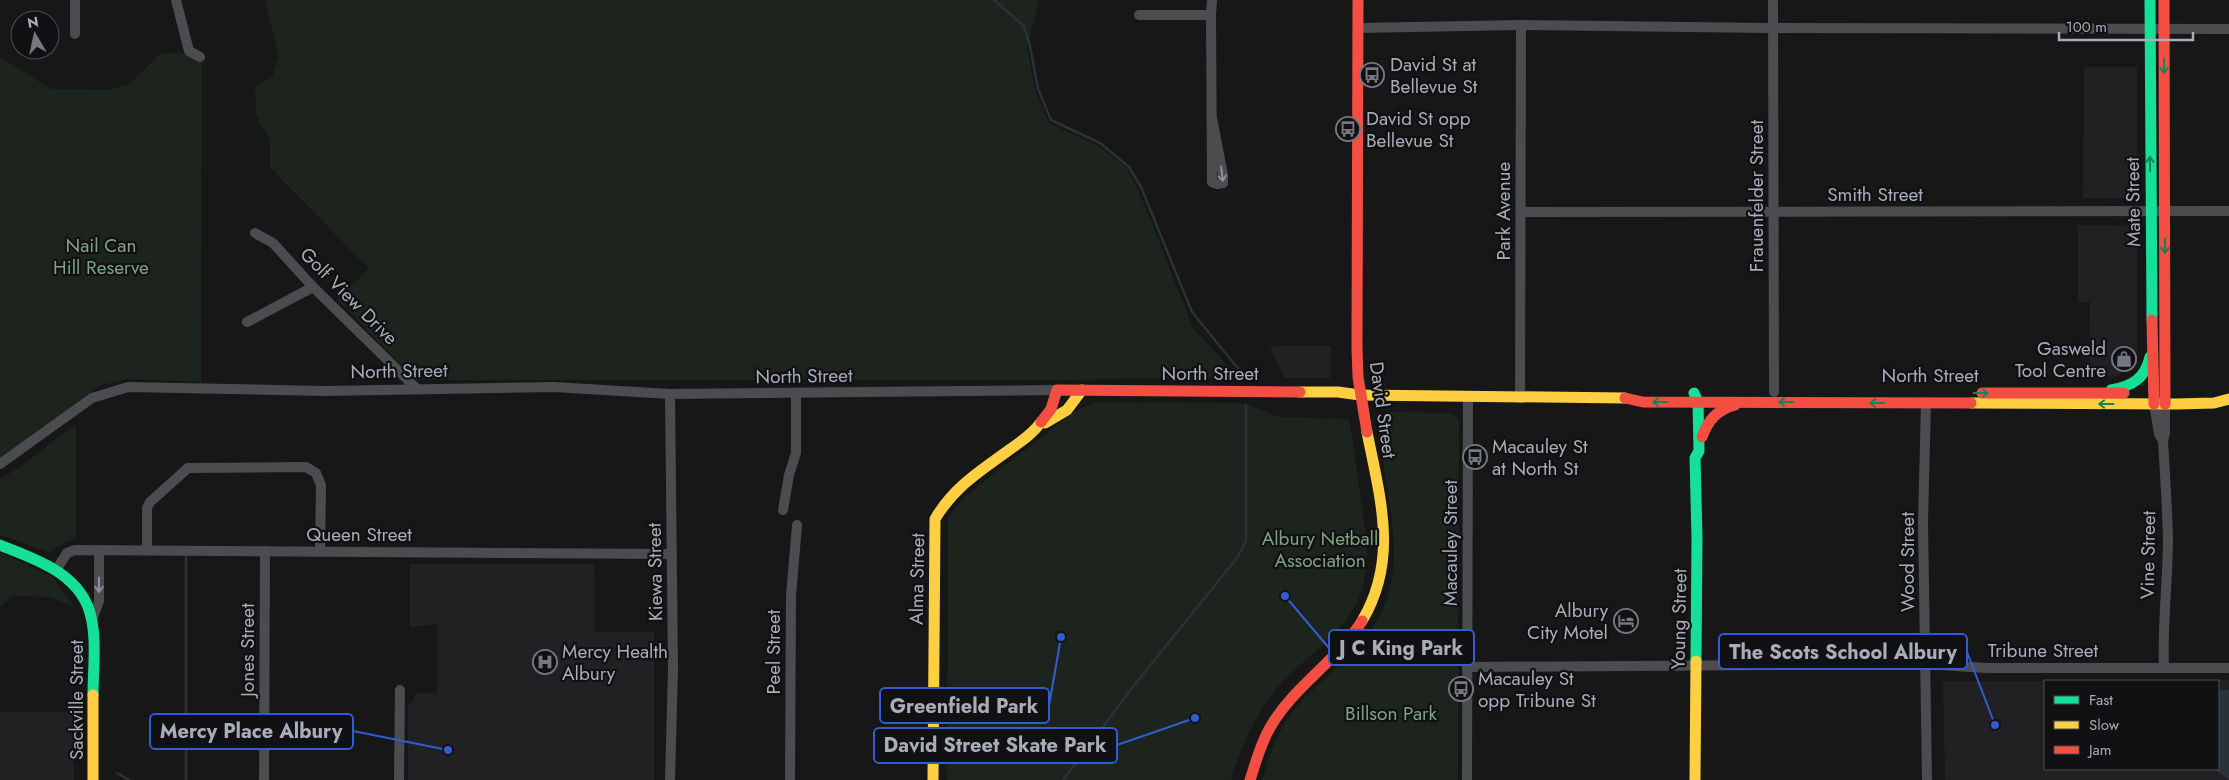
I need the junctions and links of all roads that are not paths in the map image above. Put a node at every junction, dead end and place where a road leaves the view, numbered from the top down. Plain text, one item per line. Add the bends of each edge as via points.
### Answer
1 (76, 0) edge
2 (176, 0) edge
3 (1212, 0) edge
4 (1358, 0) edge
5 (1773, 0) edge
6 (2150, 0) edge
7 (2164, 0) edge
8 (1139, 15) dead end
9 (1211, 15) junction
10 (1521, 25) junction
11 (1358, 28) junction
12 (1773, 28) junction
13 (2150, 29) junction
14 (2164, 29) junction
15 (2229, 29) edge
16 (75, 34) dead end
17 (200, 57) dead end
18 (1212, 182) dead end
19 (1774, 211) junction
20 (2229, 211) edge
21 (1521, 212) junction
22 (2151, 212) junction
23 (2164, 212) junction
24 (255, 233) dead end
25 (313, 287) junction
26 (247, 322) dead end
27 (2152, 348) junction
28 (416, 388) junction
29 (1058, 390) junction
30 (1082, 390) junction
31 (1774, 392) junction
32 (2084, 393) junction
33 (670, 394) junction
34 (796, 394) junction
35 (1360, 395) junction
36 (1468, 396) junction
37 (1520, 398) junction
38 (2229, 398) edge
39 (1693, 399) junction
40 (2159, 399) junction
41 (1747, 402) junction
42 (1926, 403) junction
43 (1039, 426) junction
44 (1697, 455) junction
45 (0, 464) edge
46 (782, 510) dead end
47 (797, 525) dead end
48 (0, 546) edge
49 (99, 550) junction
50 (147, 550) junction
51 (266, 551) junction
52 (320, 552) junction
53 (672, 554) junction
54 (56, 570) junction
55 (92, 620) junction
56 (1925, 664) junction
57 (1695, 665) junction
58 (1467, 667) junction
59 (2164, 668) junction
60 (2229, 668) edge
61 (400, 690) dead end
62 (93, 780) edge
63 (264, 780) edge
64 (400, 780) edge
65 (670, 780) edge
66 (790, 780) edge
67 (934, 780) edge
68 (1250, 780) edge
69 (1467, 780) edge
70 (1695, 780) edge
71 (1927, 780) edge

1 - 16 street
2 - 17 street via 189,51
3 - 9 street
4 - 11 main road, David Street
5 - 12 street, Frauenfelder Street
6 - 13 main road, Mate Street
7 - 14 main road, Mate Street
8 - 9 street
9 -> 18 street via 1212,118 1223,183
10 - 11 street
10 - 12 street
10 - 21 street, Park Avenue
11 - 35 main road, David Street
12 - 13 street
12 - 19 street, Frauenfelder Street
13 - 14 street
22 -> 13 main road, Mate Street
14 - 15 street
14 -> 23 main road, Mate Street
19 - 21 street, Smith Street
19 - 22 street, Smith Street
19 - 31 street, Frauenfelder Street
20 - 23 street, Smith Street
21 - 37 street, Park Avenue
22 - 23 street, Smith Street
22 - 27 main road, Mate Street
23 -> 40 main road, Mate Street
24 - 25 street, Golf View Drive via 273,243
25 - 26 street
25 - 28 street, Golf View Drive
27 - 32 main road via 2148,369 2136,382 2127,387
27 - 40 main road, Mate Street
28 - 33 street, North Street via 554,387
28 - 45 street, North Street via 325,391 128,387 92,398
29 - 30 main road, North Street
29 - 34 street, North Street
29 - 43 main road, Alma Street via 1054,406
30 - 35 main road, North Street via 1338,392
30 - 43 main road, Alma Street via 1067,410
31 -> 32 main road, North Street
31 - 39 main road, North Street
32 - 40 main road, North Street
33 - 34 street, North Street
33 - 53 street, Kiewa Street
34 - 46 street via 796,453
35 - 36 main road, North Street
35 - 68 main road, David Street via 1383,536 1383,563 1378,588 1356,632 1312,675 1274,720 1262,741
36 - 37 main road, North Street
36 - 58 street, Macauley Street
37 - 39 main road, North Street via 1632,398 1643,402
38 - 40 main road, North Street via 2213,394
39 - 41 main road, North Street
39 - 44 main road, Young Street
40 -> 42 main road, North Street
40 - 59 street, Vine Street via 2168,537 2162,631
42 -> 41 main road, North Street
41 - 44 main road via 1726,407 1711,417
42 - 56 street, Wood Street via 1923,522
43 - 67 main road, Alma Street via 953,493 935,519
44 - 57 main road, Young Street
47 - 66 street, Peel Street via 791,596
48 - 54 main road, Sackville Street
49 - 50 street, Queen Street
49 - 54 street, Queen Street via 70,551
49 -> 55 street, Sackville Street via 99,601
50 - 51 street, Queen Street
50 - 52 street via 146,517 150,502 188,468 306,467 316,473 321,485
51 - 52 street, Queen Street
51 - 63 street, Jones Street
52 - 53 street, Queen Street
53 - 65 street, Kiewa Street
54 - 55 main road, Sackville Street via 82,596
55 - 62 main road, Sackville Street
56 - 57 street, Tribune Street
56 - 59 street, Tribune Street via 1986,668
56 - 71 street, Wood Street
57 - 58 street, Tribune Street
57 - 70 main road, Young Street
58 - 69 street, Macauley Street
59 - 60 street, Tribune Street
61 - 64 street

